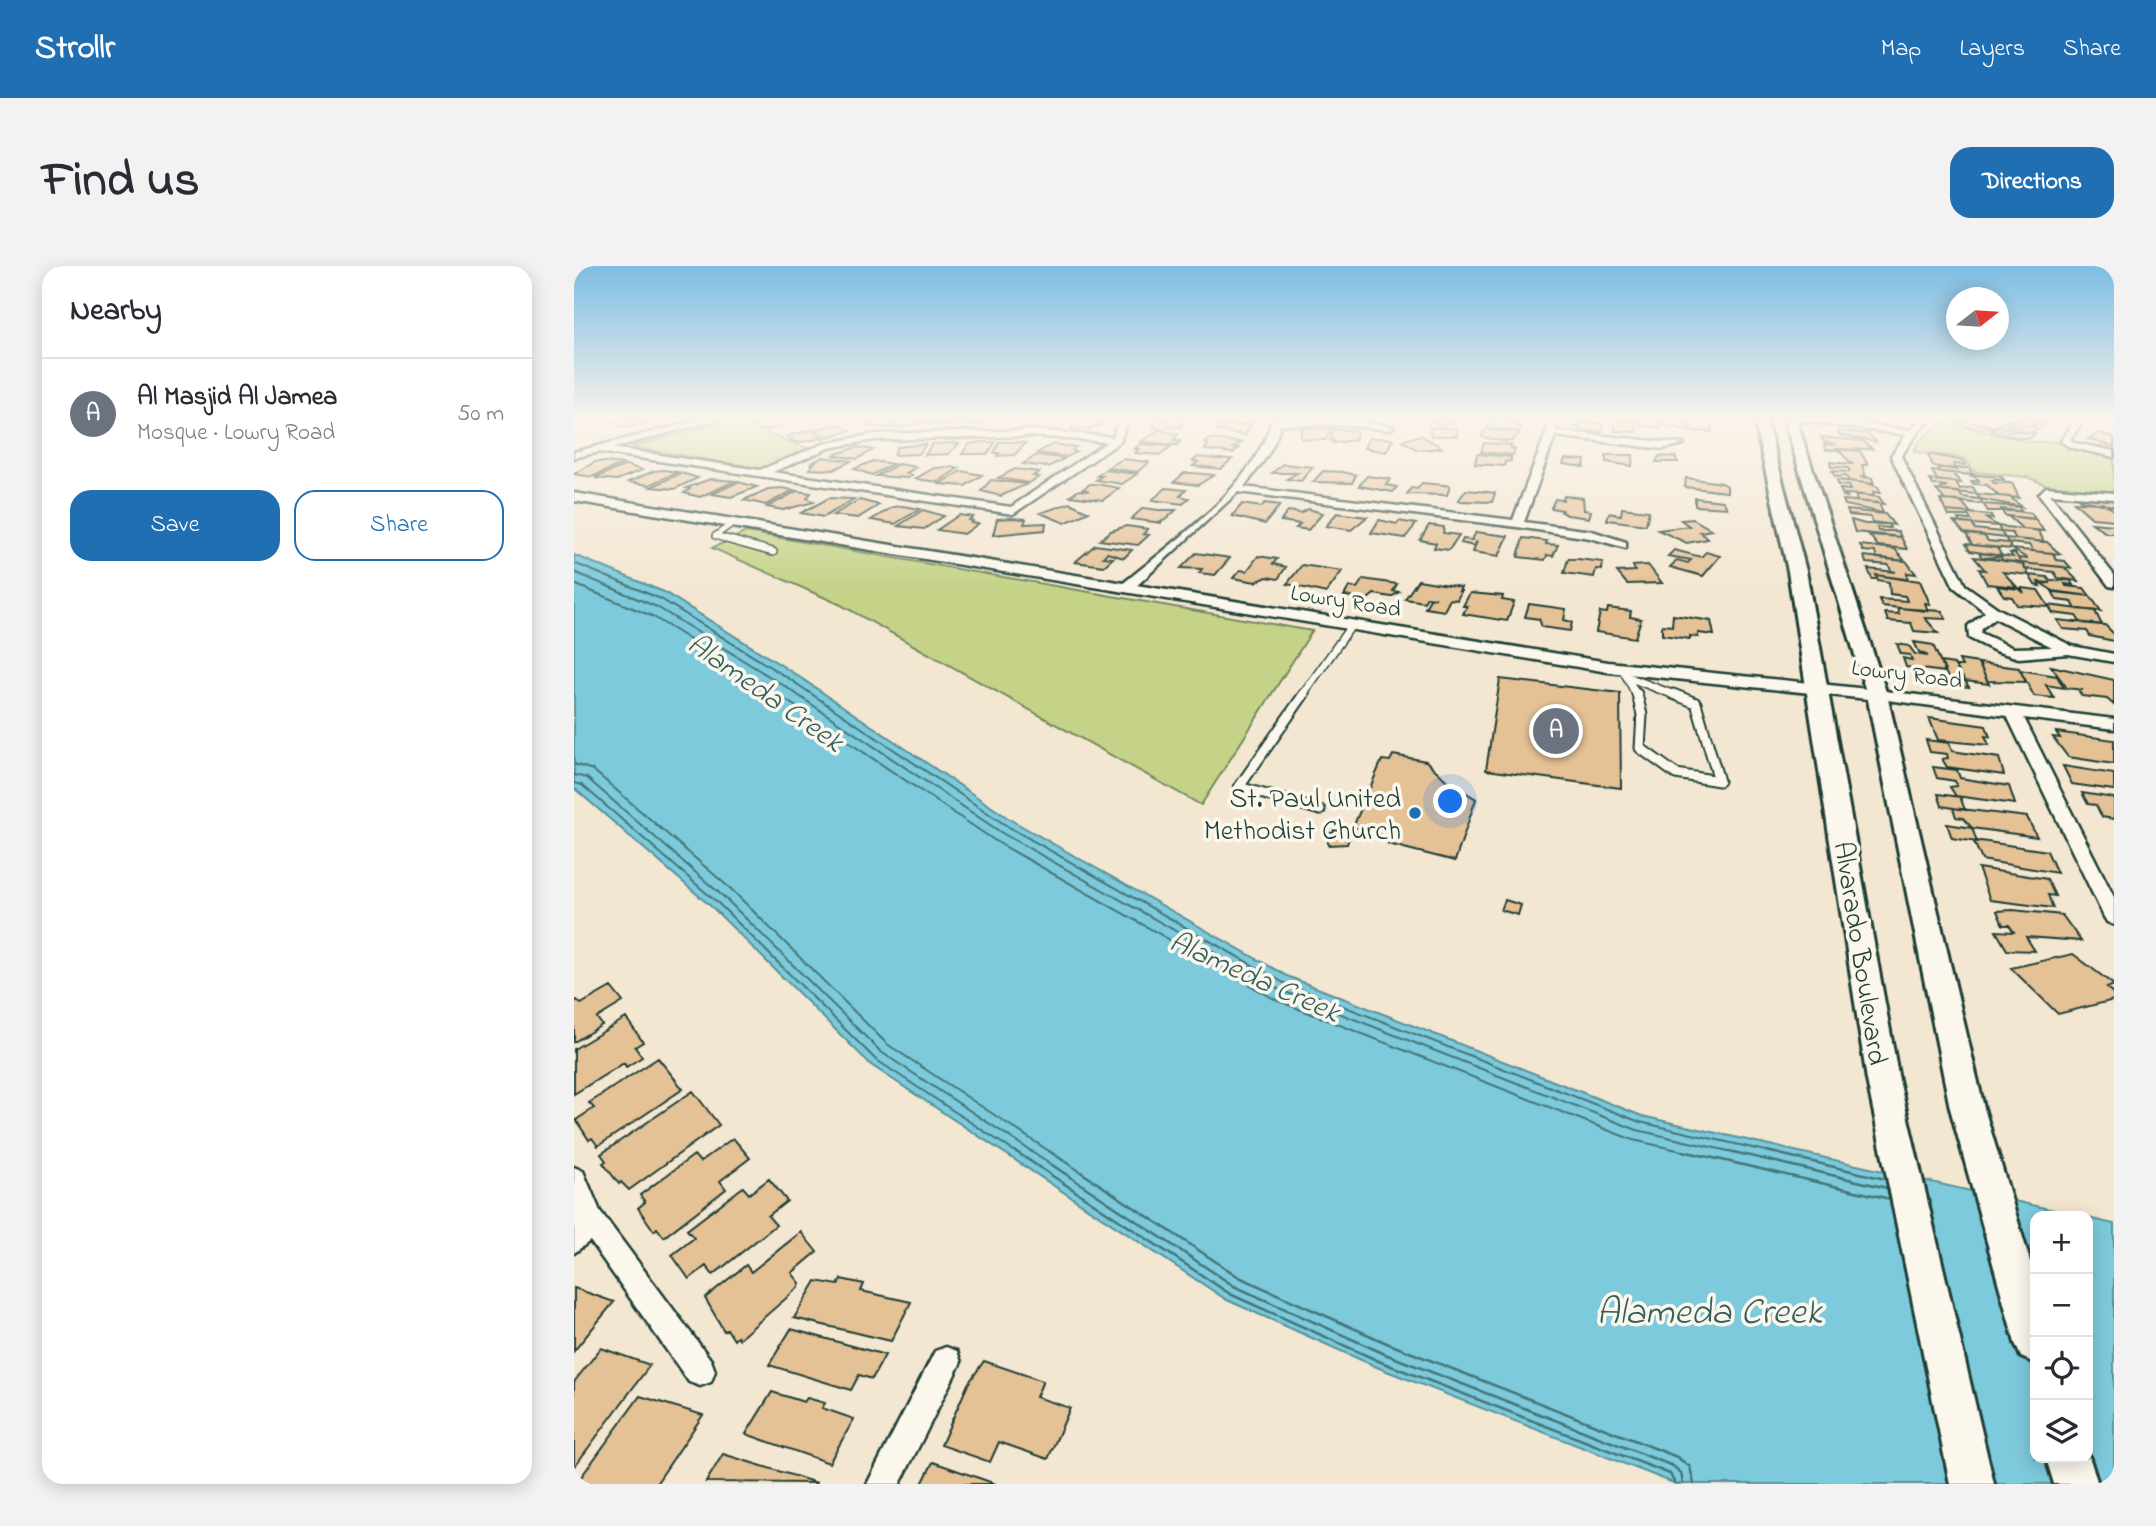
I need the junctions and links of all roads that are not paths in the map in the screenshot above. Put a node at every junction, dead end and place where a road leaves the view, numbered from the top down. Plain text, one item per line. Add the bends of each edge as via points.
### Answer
1 (779, 476) edge
2 (1065, 476) edge
3 (1248, 476) edge
4 (1535, 476) edge
5 (1774, 476) edge
6 (1809, 476) edge
7 (1906, 476) edge
8 (1237, 489) junction
9 (2114, 496) edge
10 (574, 497) edge
11 (733, 523) junction
12 (1517, 524) junction
13 (1622, 545) dead end
14 (773, 552) dead end
15 (2114, 583) edge
16 (1126, 588) junction
17 (1994, 612) junction
18 (1351, 626) junction
19 (2068, 650) junction
20 (2114, 658) edge
21 (1625, 672) junction
22 (1817, 686) junction
23 (1877, 695) junction
24 (2013, 711) junction
25 (2114, 724) edge
26 (1320, 810) dead end
27 (2114, 917) edge
28 (574, 1180) edge
29 (582, 1230) edge
30 (2033, 1337) edge
31 (946, 1362) dead end
32 (701, 1371) dead end
33 (2070, 1463) edge
34 (883, 1484) edge
35 (1972, 1484) edge
36 (2076, 1484) edge

1 - 2 street via 1013,511
3 - 8 street
4 - 12 street
5 - 22 main road, Alvarado Boulevard via 1797,571
6 - 23 main road
7 - 17 street via 1960,587
8 - 12 street
8 - 16 street
9 - 15 street via 2060,490 2044,494
10 - 11 street, Lowry Road
11 - 14 lane via 715,536
11 - 16 street, Lowry Road
12 - 13 street via 1592,535
16 - 18 street, Lowry Road
17 - 19 street
17 - 19 street via 1975,626 1974,635 2001,650 2017,655
18 - 21 street, Lowry Road
18 - 26 lane via 1239,787
19 - 20 street
21 - 21 lane via 1640,695 1644,717 1640,748 1660,769 1695,780 1719,781 1696,703
21 - 22 street, Lowry Road
22 - 23 street, Lowry Road
22 - 35 main road, Alvarado Boulevard via 1883,1080
23 - 24 street, Lowry Road
23 - 30 main road via 1967,1108
24 - 25 street, Lowry Road
24 - 27 street
28 - 29 street
29 - 32 street
31 - 34 street
33 - 36 main road

